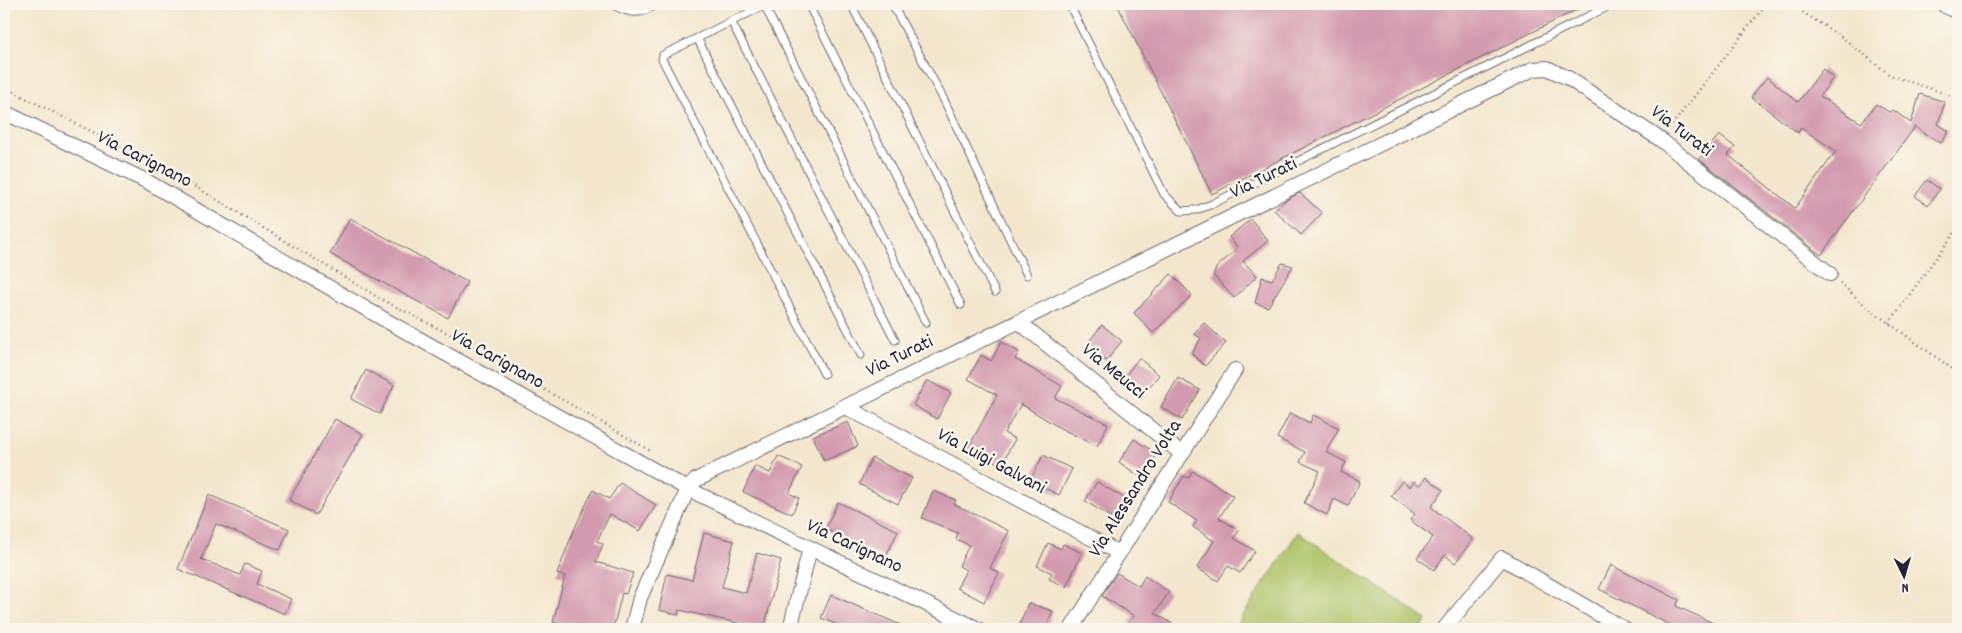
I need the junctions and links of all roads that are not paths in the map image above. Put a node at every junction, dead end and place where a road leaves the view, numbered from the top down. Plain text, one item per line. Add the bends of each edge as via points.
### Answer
1 (611, 4) edge
2 (659, 4) edge
3 (808, 4) edge
4 (851, 4) edge
5 (892, 4) edge
6 (1069, 4) edge
7 (1613, 4) edge
8 (1939, 4) edge
9 (766, 5) edge
10 (1958, 16) edge
11 (731, 22) junction
12 (697, 38) junction
13 (4, 112) edge
14 (1830, 274) road end
15 (1027, 275) dead end
16 (995, 292) dead end
17 (961, 306) dead end
18 (1019, 322) junction
19 (926, 323) dead end
20 (895, 340) dead end
21 (861, 355) dead end
22 (1235, 370) dead end
23 (824, 374) dead end
24 (844, 406) junction
25 (1182, 454) junction
26 (688, 489) junction
27 (810, 548) junction
28 (1119, 553) junction
29 (981, 626) edge
30 (632, 629) edge
31 (790, 629) edge
32 (1071, 629) edge
33 (1444, 629) edge
34 (1624, 629) edge

1 - 2 lane via 637,14
3 - 17 lane
4 - 16 lane
5 - 15 lane via 944,100
6 - 7 lane via 1164,194 1182,211 1212,204
8 - 10 lane
9 - 11 lane
9 - 19 lane
11 - 12 lane
11 - 20 lane
12 - 21 lane
12 - 23 lane via 663,55 662,59
13 - 26 street, Via Carignano via 148,182 387,321
14 - 18 street, Via Turati via 1661,140 1568,78 1547,68 1533,69
18 - 24 street, Via Turati
18 - 25 street, Via Meucci
22 - 25 street, Via Alessandro Volta
24 - 26 street, Via Turati via 696,480
24 - 28 street, Via Luigi Galvani
25 - 28 street, Via Alessandro Volta
26 - 27 street, Via Carignano
26 - 30 street via 640,598
27 - 29 street, Via Carignano
27 - 31 street
28 - 32 street, Via Alessandro Volta
33 - 34 street via 1502,558

